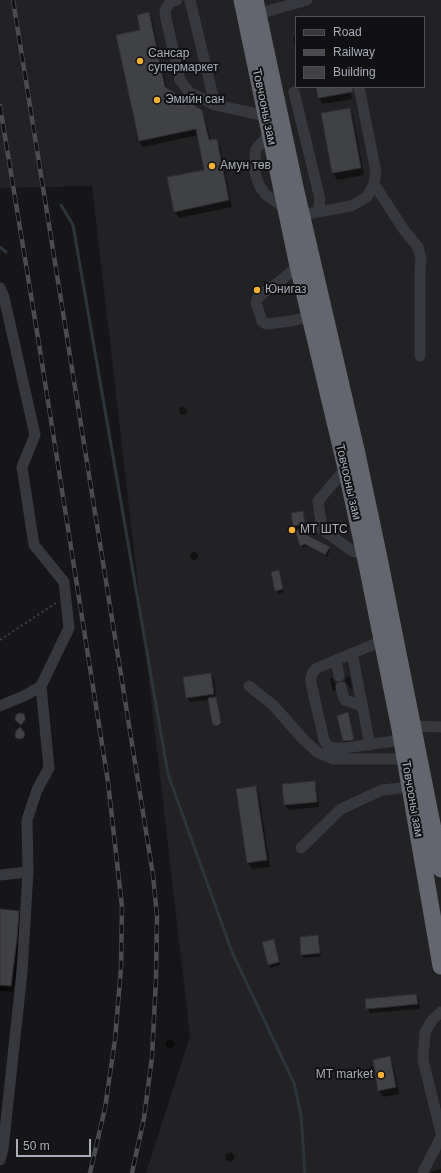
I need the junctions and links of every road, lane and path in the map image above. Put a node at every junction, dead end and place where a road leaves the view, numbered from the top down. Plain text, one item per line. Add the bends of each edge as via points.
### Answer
1 (177, 0) edge
2 (190, 0) edge
3 (242, 0) edge
4 (307, 0) edge
5 (257, 7) edge
6 (359, 88) edge
7 (294, 92) dead end
8 (215, 105) junction
9 (266, 116) junction
10 (270, 133) junction
11 (374, 184) junction
12 (318, 212) junction
13 (294, 213) junction
14 (298, 266) junction
15 (0, 288) edge
16 (309, 317) junction
17 (420, 356) dead end
18 (346, 468) junction
19 (364, 554) junction
20 (66, 597) junction
21 (0, 640) edge
22 (382, 641) junction
23 (352, 653) junction
24 (336, 660) junction
25 (41, 686) junction
26 (249, 686) dead end
27 (0, 706) edge
28 (362, 706) junction
29 (413, 726) junction
30 (441, 728) edge
31 (402, 740) junction
32 (370, 745) junction
33 (405, 759) junction
34 (410, 787) junction
35 (301, 848) dead end
36 (441, 869) edge
37 (28, 872) junction
38 (0, 875) edge
39 (441, 966) edge
40 (441, 1012) edge
41 (441, 1133) edge
42 (441, 1137) edge
43 (0, 1160) edge
44 (423, 1172) dead end

1 - 8 street via 171,2 165,14 180,80 189,92
2 - 8 street
3 - 9 highway, Товчооны зам
4 - 5 street
5 - 13 highway, Товчооны зам
6 - 11 street via 376,172
7 - 12 street via 320,199
8 - 9 street
9 - 10 highway, Товчооны зам
10 - 13 highway, Товчооны зам
10 - 13 street via 256,150 255,173 265,194
11 - 12 street via 367,197 351,206
11 - 17 street via 418,247 421,259
12 - 13 street
13 - 14 highway, Товчооны зам
13 - 29 highway, Товчооны зам via 357,454
14 - 16 highway, Товчооны зам
14 - 16 street via 263,293 256,303 262,321 266,324
15 - 20 street via 35,435 22,467 34,545 64,582
16 - 18 highway, Товчооны зам
18 - 19 highway, Товчооны зам
18 - 19 street via 318,501 322,529 352,552
19 - 22 highway, Товчооны зам
20 - 21 path
20 - 25 street via 69,628
22 - 23 street
22 - 31 highway, Товчооны зам
23 - 24 street
23 - 28 street
24 - 28 street via 342,696 345,700
24 - 32 street via 317,668 311,678 324,740 328,746 336,748
25 - 27 street
25 - 37 street via 49,768 37,790 27,820
26 - 33 street via 273,705 317,752 333,759
28 - 32 street
29 - 30 street
29 - 36 highway, Товчооны зам
31 - 32 street
31 - 33 highway, Товчооны зам
33 - 34 highway, Товчооны зам
34 - 35 street via 382,790 341,809
34 - 39 highway, Товчооны зам
37 - 38 street
37 - 43 street via 22,972
40 - 41 street via 432,1020 425,1032 423,1060
42 - 44 street

